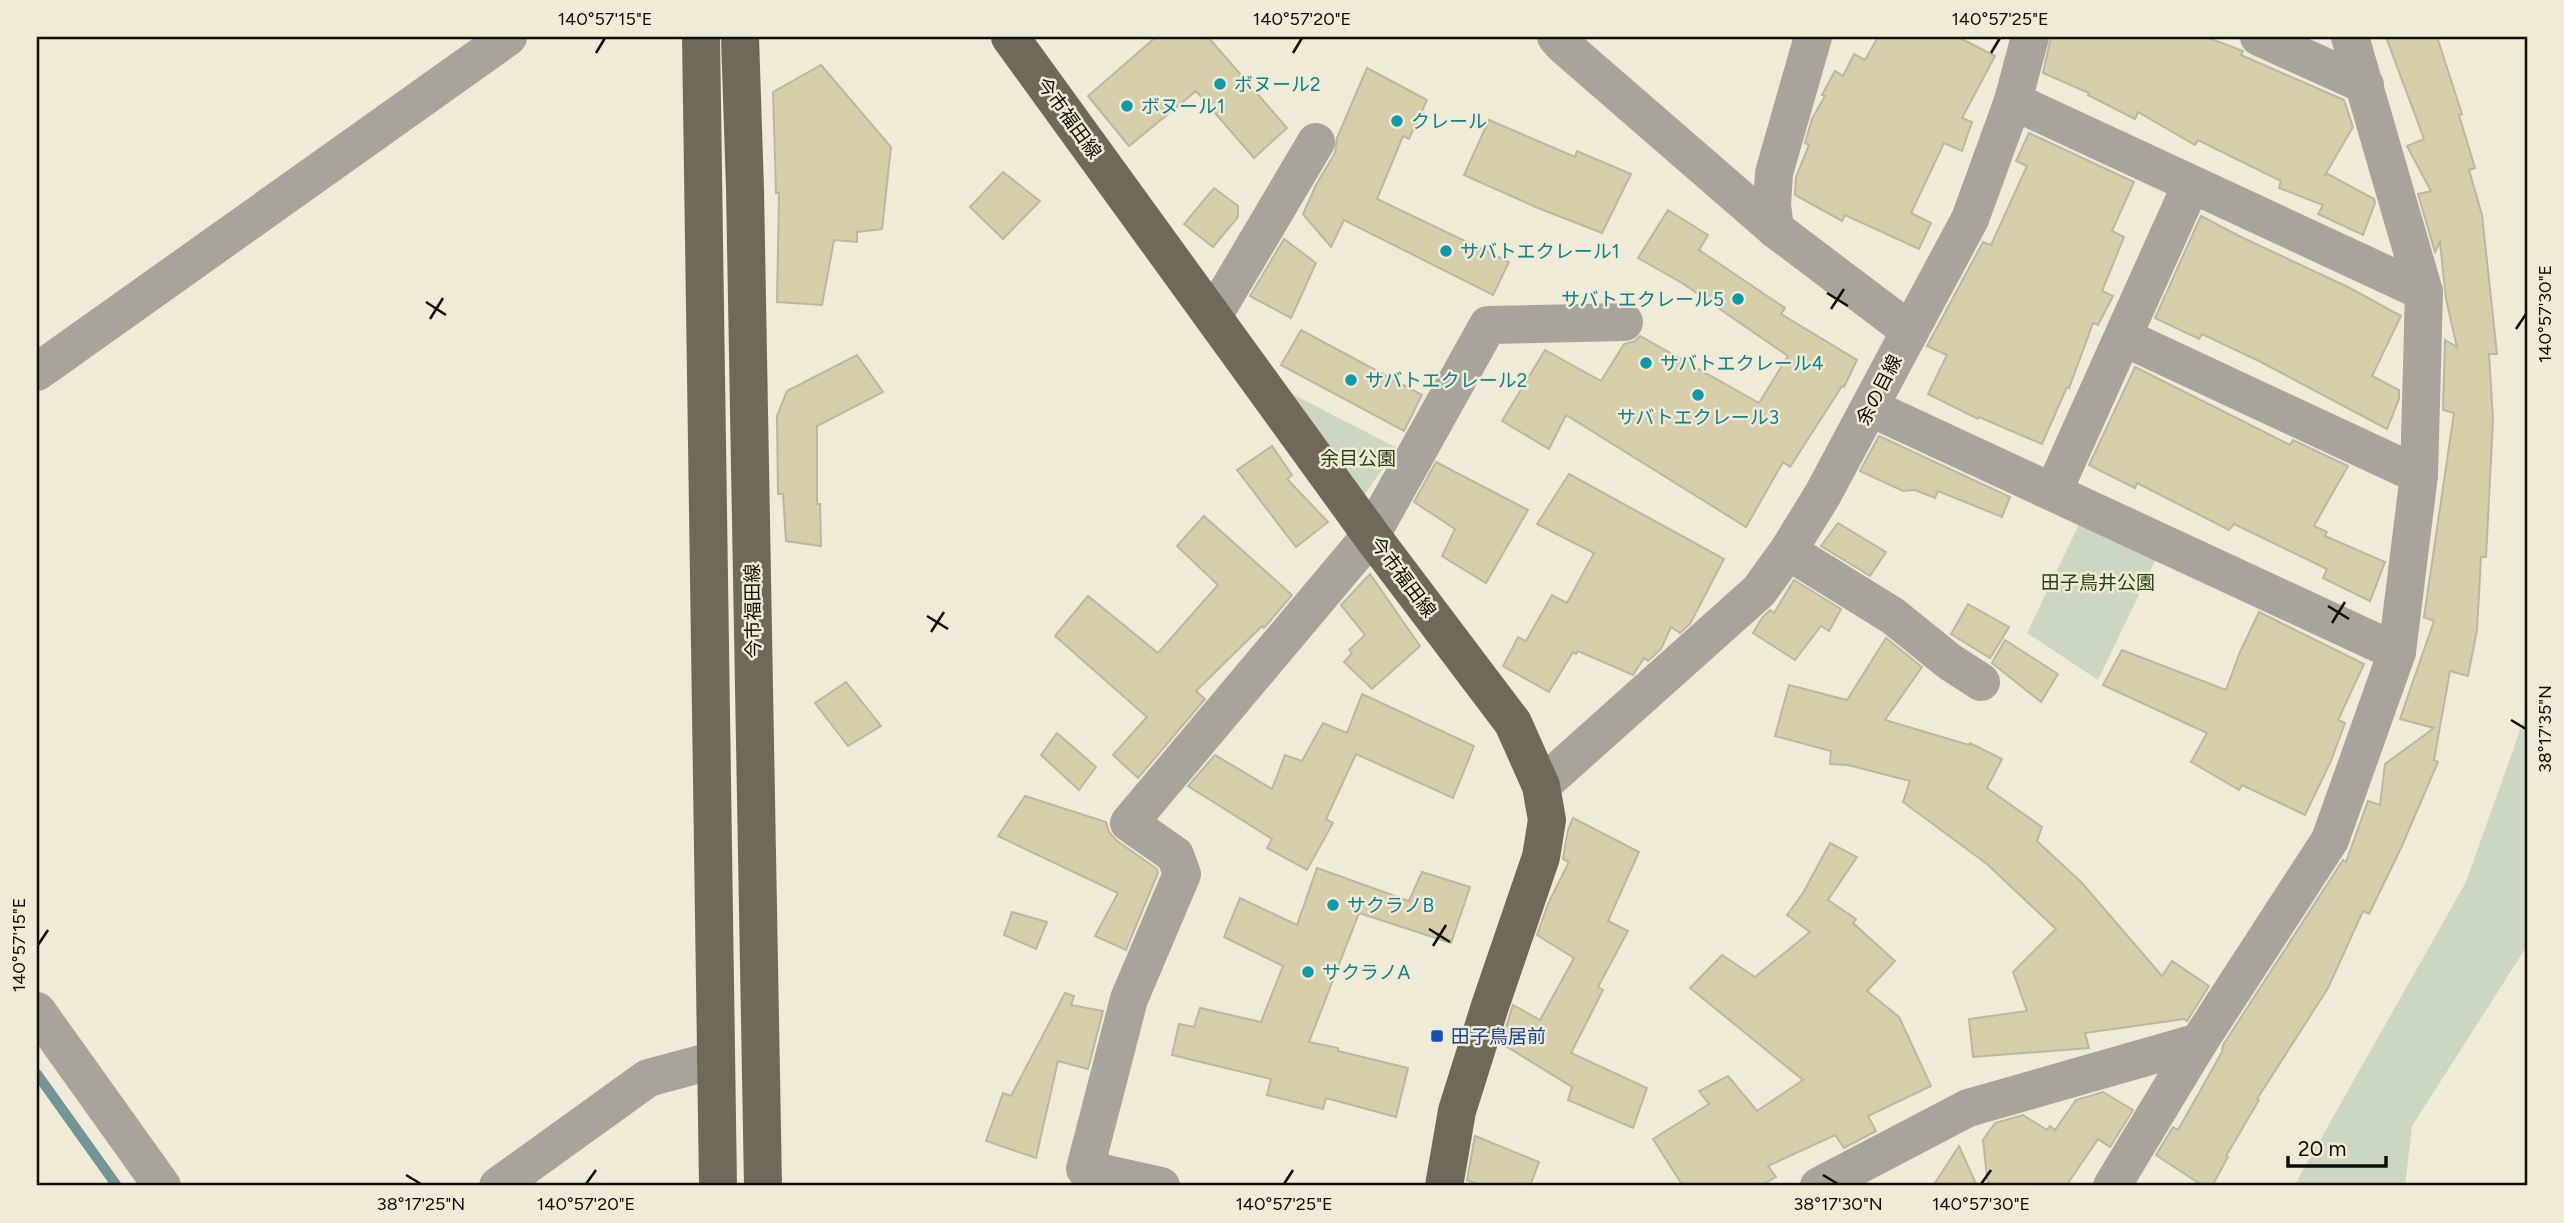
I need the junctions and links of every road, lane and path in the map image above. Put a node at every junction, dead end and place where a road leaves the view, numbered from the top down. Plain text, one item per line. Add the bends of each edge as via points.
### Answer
1 (508, 37) edge
2 (701, 37) edge
3 (740, 37) edge
4 (1010, 37) edge
5 (1556, 37) edge
6 (1813, 37) edge
7 (2029, 37) edge
8 (2259, 37) edge
9 (2350, 37) edge
10 (2365, 85) junction
11 (2013, 101) junction
12 (1316, 142) dead end
13 (2191, 184) junction
14 (1775, 229) junction
15 (2424, 292) junction
16 (1213, 316) junction
17 (1624, 322) dead end
18 (1910, 331) junction
19 (2123, 337) junction
20 (37, 372) edge
21 (1871, 408) junction
22 (2419, 475) junction
23 (2053, 492) junction
24 (1371, 535) junction
25 (1788, 551) junction
26 (2397, 652) junction
27 (1981, 682) dead end
28 (1541, 786) junction
29 (37, 1011) edge
30 (2199, 1042) junction
31 (715, 1060) junction
32 (1073, 1178) edge
33 (162, 1186) edge
34 (498, 1186) edge
35 (718, 1186) edge
36 (763, 1186) edge
37 (1161, 1186) edge
38 (1444, 1186) edge
39 (1819, 1186) edge
40 (2112, 1186) edge

1 - 20 street
2 - 31 main road
3 - 36 main road, 今市福田線
4 - 16 main road, 今市福田線
5 - 14 street, 余の目線
6 - 14 street via 1774,173
7 - 11 street
8 - 10 street
9 - 10 street
10 - 15 street
11 - 13 street
11 - 18 street via 1970,219
12 - 16 street
13 - 15 street
13 - 19 street
14 - 18 street, 余の目線
15 - 22 street
16 - 24 main road, 今市福田線
17 - 24 street via 1488,325
18 - 21 street, 余の目線
19 - 22 street
19 - 23 street
21 - 23 street
21 - 25 street, 余の目線
22 - 26 street
23 - 26 street
24 - 28 main road, 今市福田線 via 1513,723
24 - 32 street via 1129,823 1175,855 1182,874 1129,999
25 - 27 street via 1893,617
25 - 28 street, 余の目線 via 1759,591
26 - 30 street via 2330,840
28 - 38 main road, 今市福田線 via 1546,820 1541,857 1457,1111
29 - 33 street
30 - 39 street via 1968,1108
30 - 40 street
31 - 34 street via 648,1078
31 - 35 main road
32 - 37 street

